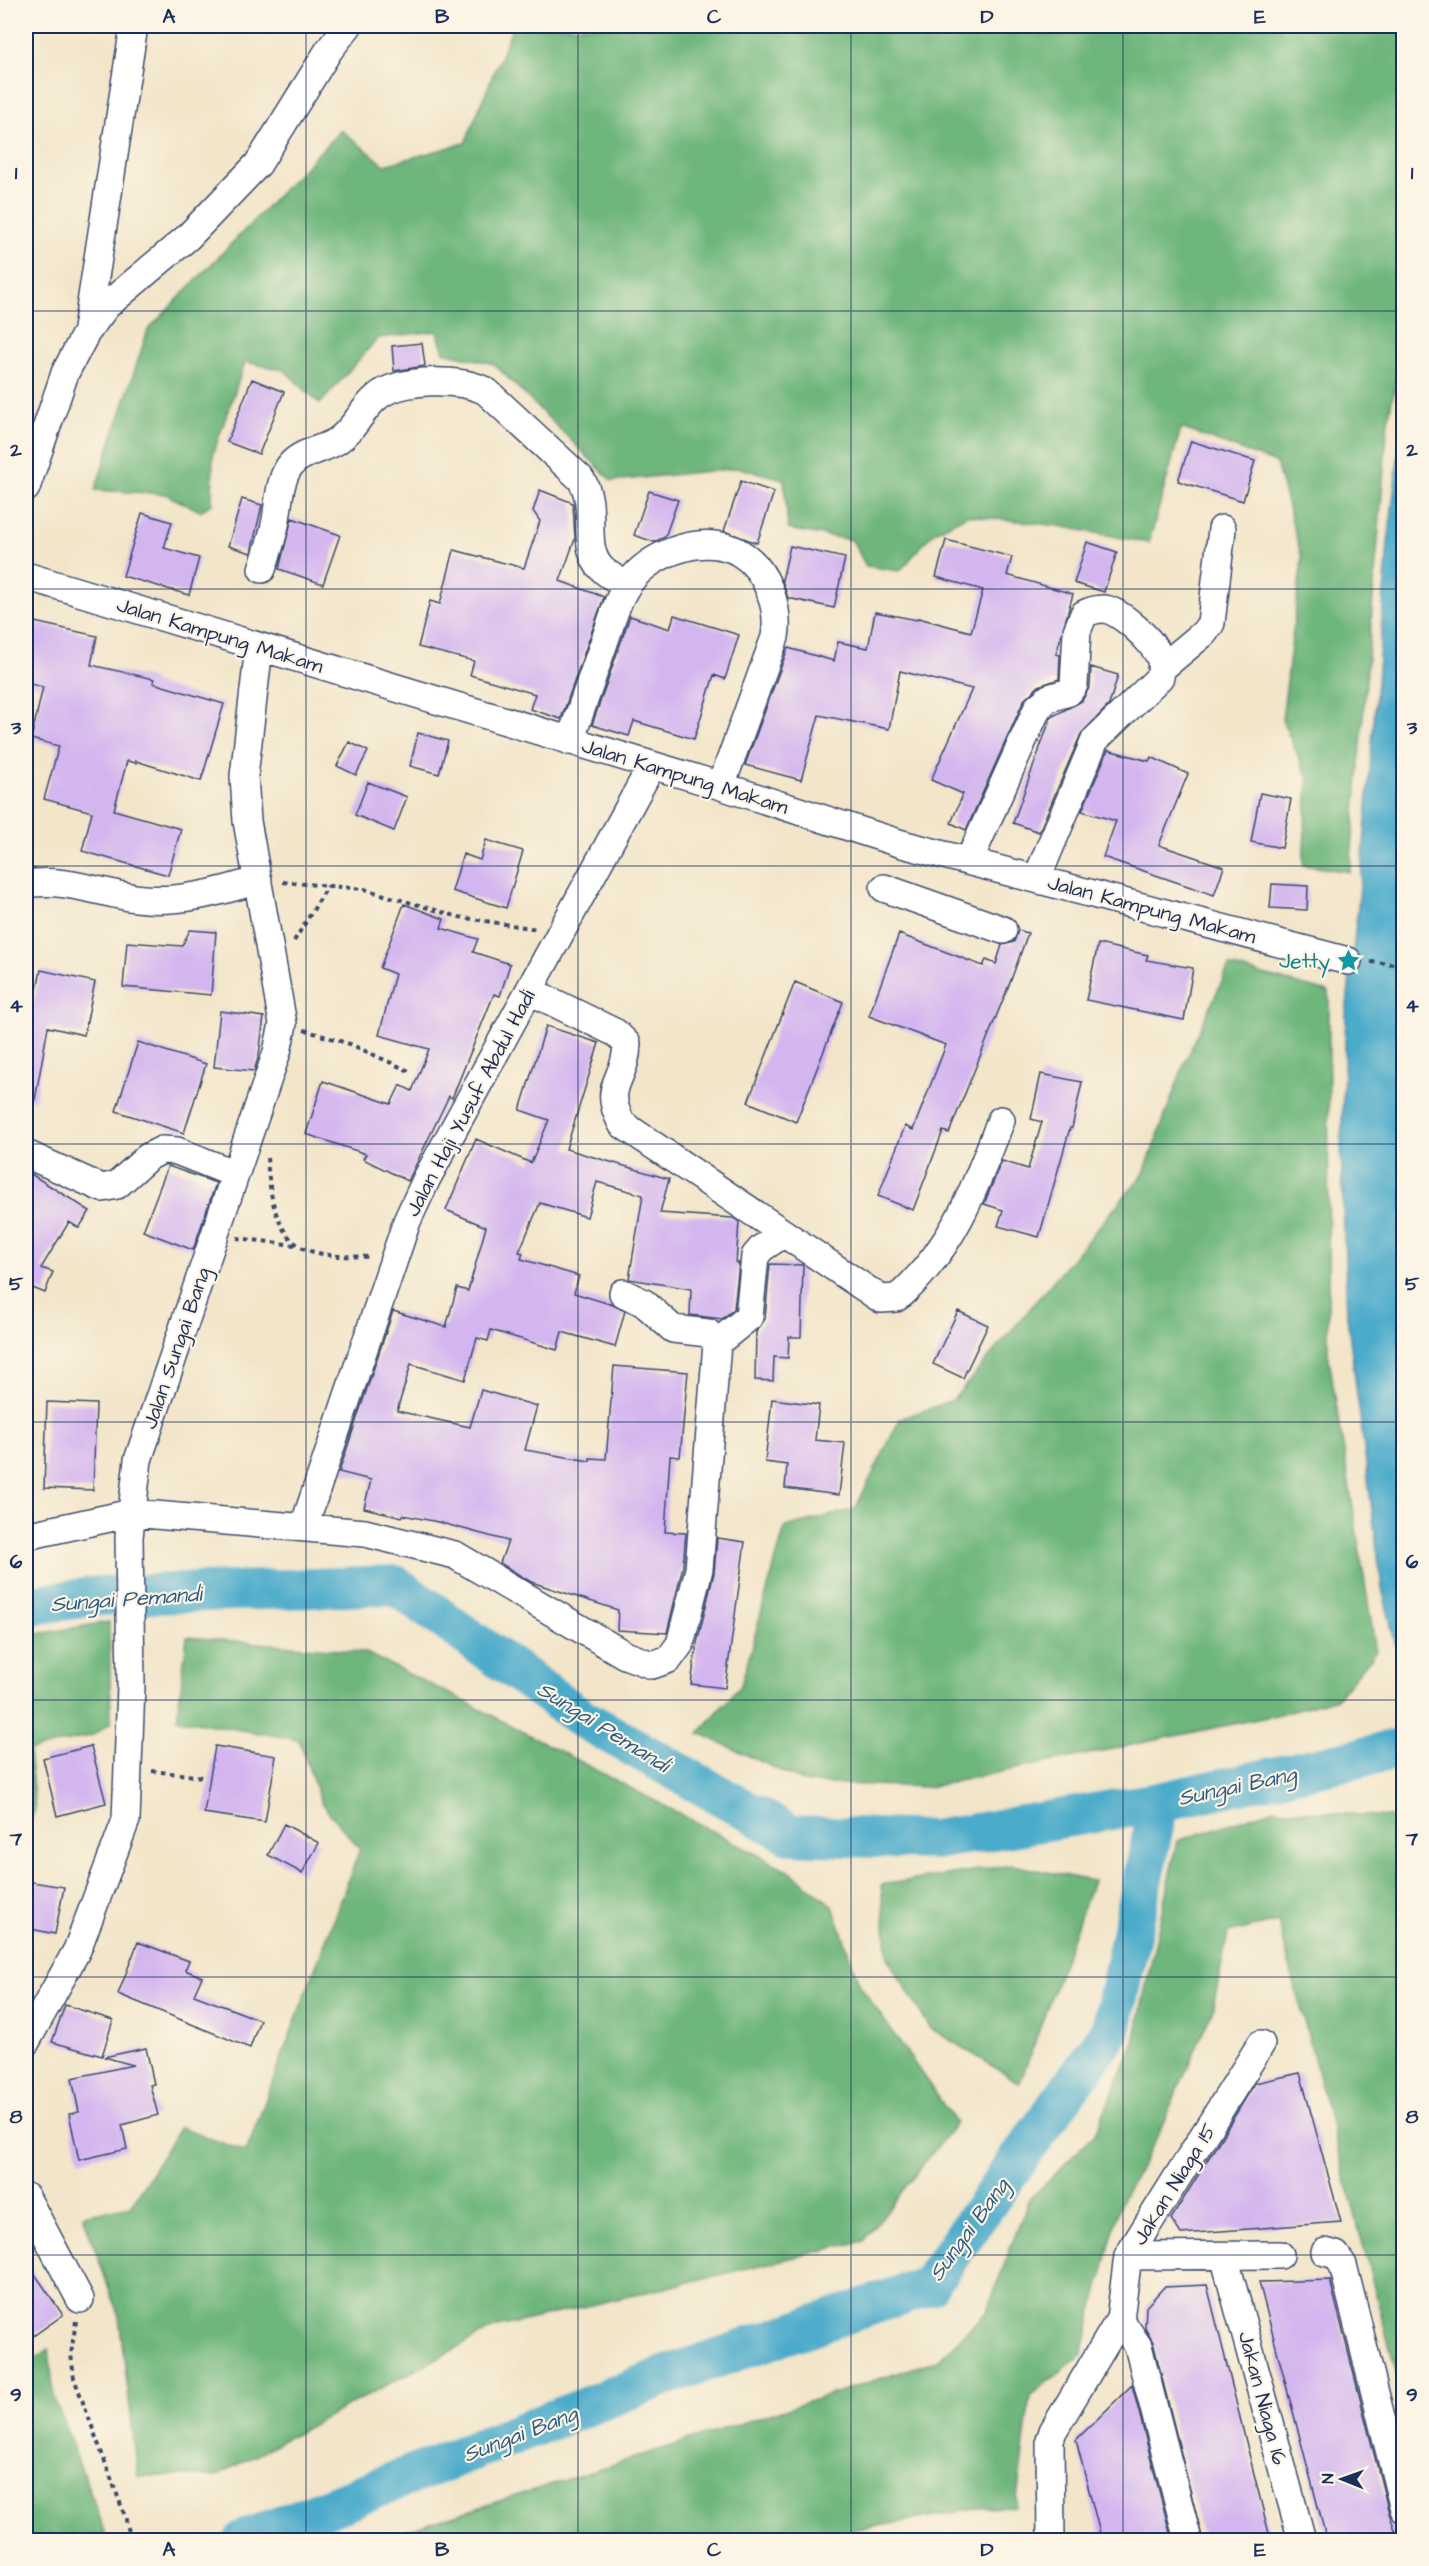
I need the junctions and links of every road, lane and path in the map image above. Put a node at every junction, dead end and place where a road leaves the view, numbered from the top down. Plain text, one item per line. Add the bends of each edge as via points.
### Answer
1 (134, 26) edge
2 (339, 29) edge
3 (86, 333) junction
4 (26, 488) edge
5 (1222, 529) dead end
6 (262, 569) dead end
7 (26, 576) edge
8 (626, 585) junction
9 (259, 647) junction
10 (1162, 668) junction
11 (570, 741) junction
12 (652, 765) junction
13 (721, 786) junction
14 (969, 861) junction
15 (1036, 878) junction
16 (258, 880) junction
17 (26, 884) edge
18 (328, 886) junction
19 (884, 888) dead end
20 (1002, 930) dead end
21 (561, 932) junction
22 (1348, 961) dead end
23 (277, 977) junction
24 (530, 991) junction
25 (283, 1024) junction
26 (409, 1071) dead end
27 (1001, 1120) dead end
28 (267, 1151) dead end
29 (26, 1154) edge
30 (235, 1174) junction
31 (783, 1234) junction
32 (214, 1236) junction
33 (296, 1245) junction
34 (394, 1259) junction
35 (623, 1293) dead end
36 (717, 1343) junction
37 (130, 1525) junction
38 (304, 1526) junction
39 (26, 1536) edge
40 (128, 1768) junction
41 (204, 1777) dead end
42 (26, 2042) edge
43 (1261, 2044) dead end
44 (26, 2197) edge
45 (1325, 2252) dead end
46 (1280, 2255) dead end
47 (1128, 2256) junction
48 (1224, 2256) junction
49 (80, 2299) joint
50 (1120, 2319) junction
51 (1404, 2509) edge
52 (1049, 2537) edge
53 (131, 2541) edge
54 (1188, 2541) edge
55 (1302, 2541) edge

1 - 3 street
2 - 3 street via 258,164 188,237 106,306
3 - 4 street via 65,373
5 - 10 street via 1211,623
6 - 8 street via 276,524 284,475 291,464 336,442 356,425 379,395 424,383 451,382 477,386 487,392 580,478 591,507 596,562
7 - 9 street, Jalan Kampung Makam
8 - 11 street
8 - 13 street via 663,556 679,548 697,546 740,553 765,581 776,606 775,637
9 - 11 street, Jalan Kampung Makam
9 - 16 street, Jalan Sungai Bang via 244,776 247,821
10 - 14 street via 1156,650 1129,622 1104,609 1084,614 1077,631 1074,685 1070,692 1049,698 1038,707
10 - 15 street via 1155,684 1095,740
11 - 12 street, Jalan Kampung Makam
12 - 13 street, Jalan Kampung Makam
12 - 21 street, Jalan Haji Yusuf Abdul Hadi
13 - 14 street, Jalan Kampung Makam
14 - 15 street, Jalan Kampung Makam
15 - 22 street, Jalan Kampung Makam
16 - 17 street via 219,892 165,898 136,898 72,883
16 - 18 path
16 - 23 street, Jalan Sungai Bang
18 - 21 path via 364,889 459,917
18 - 23 path via 302,925
19 - 20 street
21 - 24 street, Jalan Haji Yusuf Abdul Hadi
23 - 25 street, Jalan Sungai Bang
24 - 31 street via 616,1034 627,1044 627,1059 614,1089 613,1107 622,1124
24 - 34 street, Jalan Haji Yusuf Abdul Hadi via 427,1178
25 - 26 path via 350,1044
25 - 30 street, Jalan Sungai Bang
27 - 31 street via 967,1208 922,1276 896,1298 873,1296
28 - 33 path via 270,1197 280,1225
29 - 30 street via 102,1188 117,1185 148,1157 162,1150 177,1151
30 - 32 street, Jalan Sungai Bang
31 - 36 street via 755,1256 749,1317
32 - 33 path
32 - 37 street, Jalan Sungai Bang via 138,1460
33 - 34 path via 317,1253
34 - 38 street, Jalan Haji Yusuf Abdul Hadi
35 - 36 street via 644,1303 673,1329 708,1333
36 - 38 street via 699,1569 680,1644 669,1659 652,1665 625,1655 455,1555 365,1533
37 - 38 street
37 - 39 street
37 - 40 street, Jalan Sungai Bang
40 - 41 path
40 - 42 street, Jalan Sungai Bang via 126,1820 81,1940
43 - 47 street, Jakan Niaga 15
44 - 49 street
45 - 51 street via 1336,2255 1343,2265
46 - 48 street
47 - 48 street
47 - 50 street, Jakan Niaga 15
48 - 55 street, Jakan Niaga 16
49 - 53 path via 71,2354 74,2378
50 - 52 street, Jakan Niaga 15 via 1050,2440
50 - 54 street via 1138,2346

